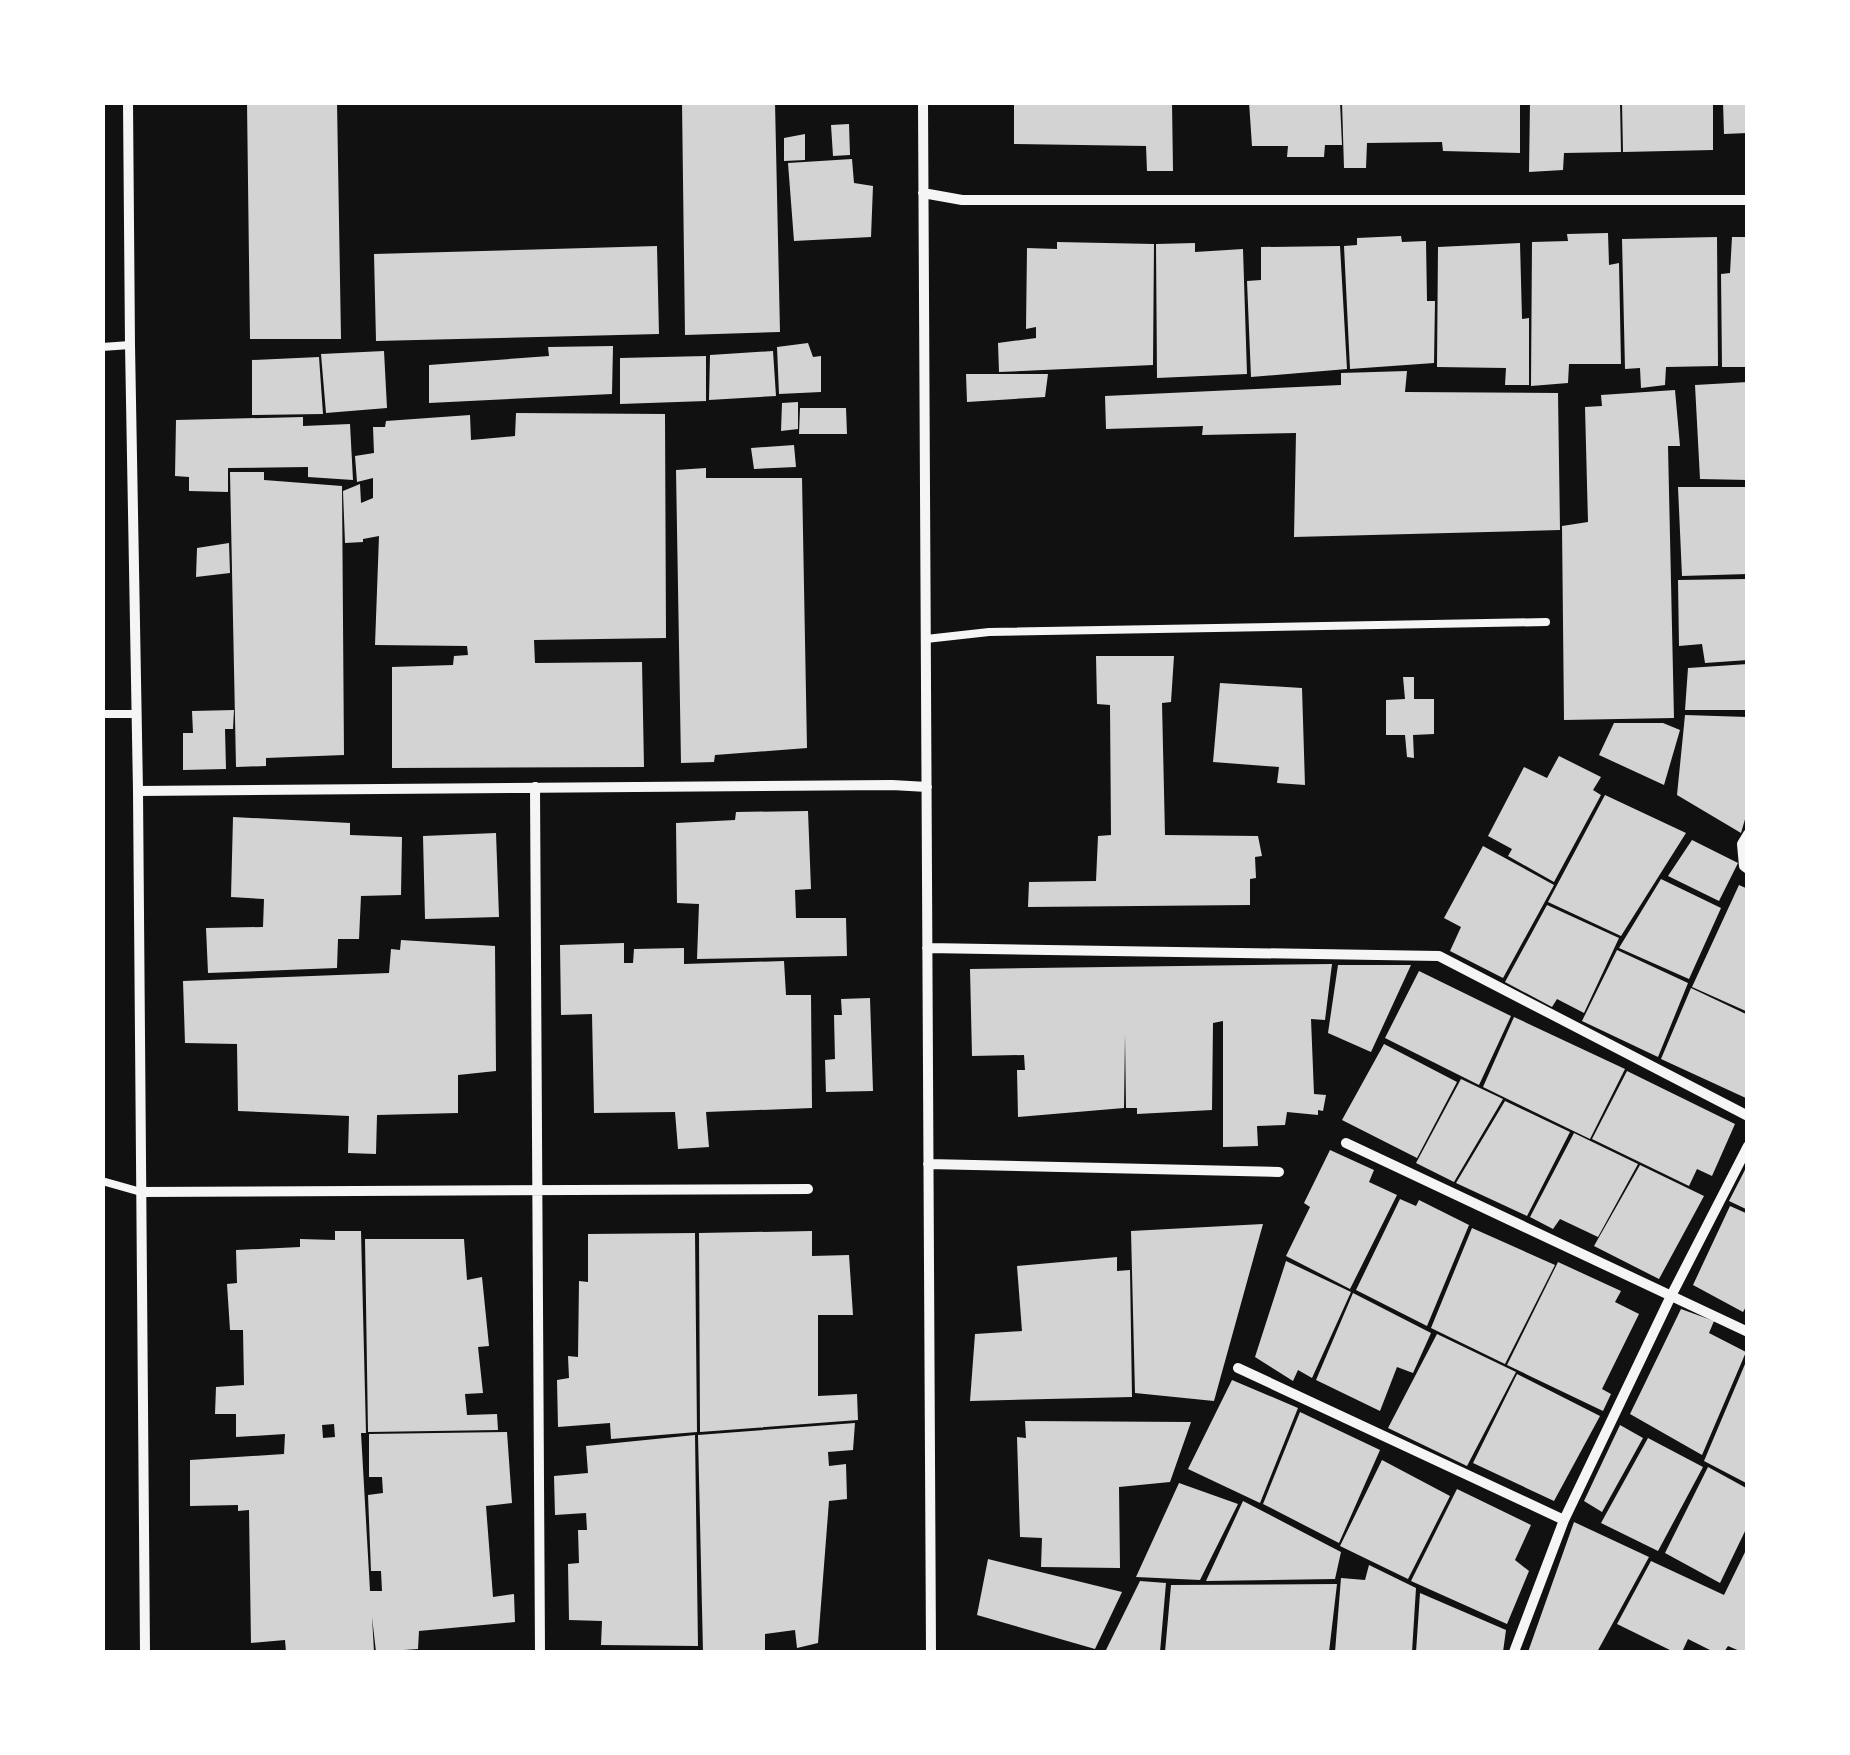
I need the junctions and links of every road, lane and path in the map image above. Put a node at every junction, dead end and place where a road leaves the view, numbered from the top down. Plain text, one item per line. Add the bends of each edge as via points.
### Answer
1 (128, 102) edge
2 (923, 102) edge
3 (924, 193) junction
4 (1748, 200) edge
5 (130, 345) junction
6 (102, 347) edge
7 (1546, 622) dead end
8 (926, 639) junction
9 (102, 714) edge
10 (136, 714) junction
11 (535, 787) junction
12 (927, 787) junction
13 (138, 790) junction
14 (1748, 834) edge
15 (1748, 869) edge
16 (928, 948) junction
17 (1748, 1116) edge
18 (1346, 1143) dead end
19 (1748, 1146) edge
20 (928, 1164) junction
21 (1279, 1172) dead end
22 (102, 1181) edge
23 (808, 1189) dead end
24 (538, 1190) junction
25 (141, 1192) junction
26 (1671, 1296) junction
27 (1748, 1332) edge
28 (1238, 1368) dead end
29 (1564, 1520) junction
30 (145, 1652) edge
31 (540, 1652) edge
32 (931, 1652) edge
33 (1514, 1652) edge

1 - 5 street
2 - 3 street
3 - 4 street via 962,200
3 - 8 street
5 - 6 lane
5 - 10 street
7 - 8 lane via 989,632
8 - 12 street
9 - 10 lane
10 - 13 street
11 - 12 street
11 - 13 street
11 - 24 street
12 - 16 street
13 - 25 street
14 - 15 street via 1742,844
16 - 17 street via 1439,956
16 - 20 street
18 - 26 street
19 - 26 street
20 - 21 street
20 - 32 street
22 - 25 lane
23 - 24 street
24 - 25 street
24 - 31 street
25 - 30 street
26 - 27 street
26 - 29 street
28 - 29 street
29 - 33 street

